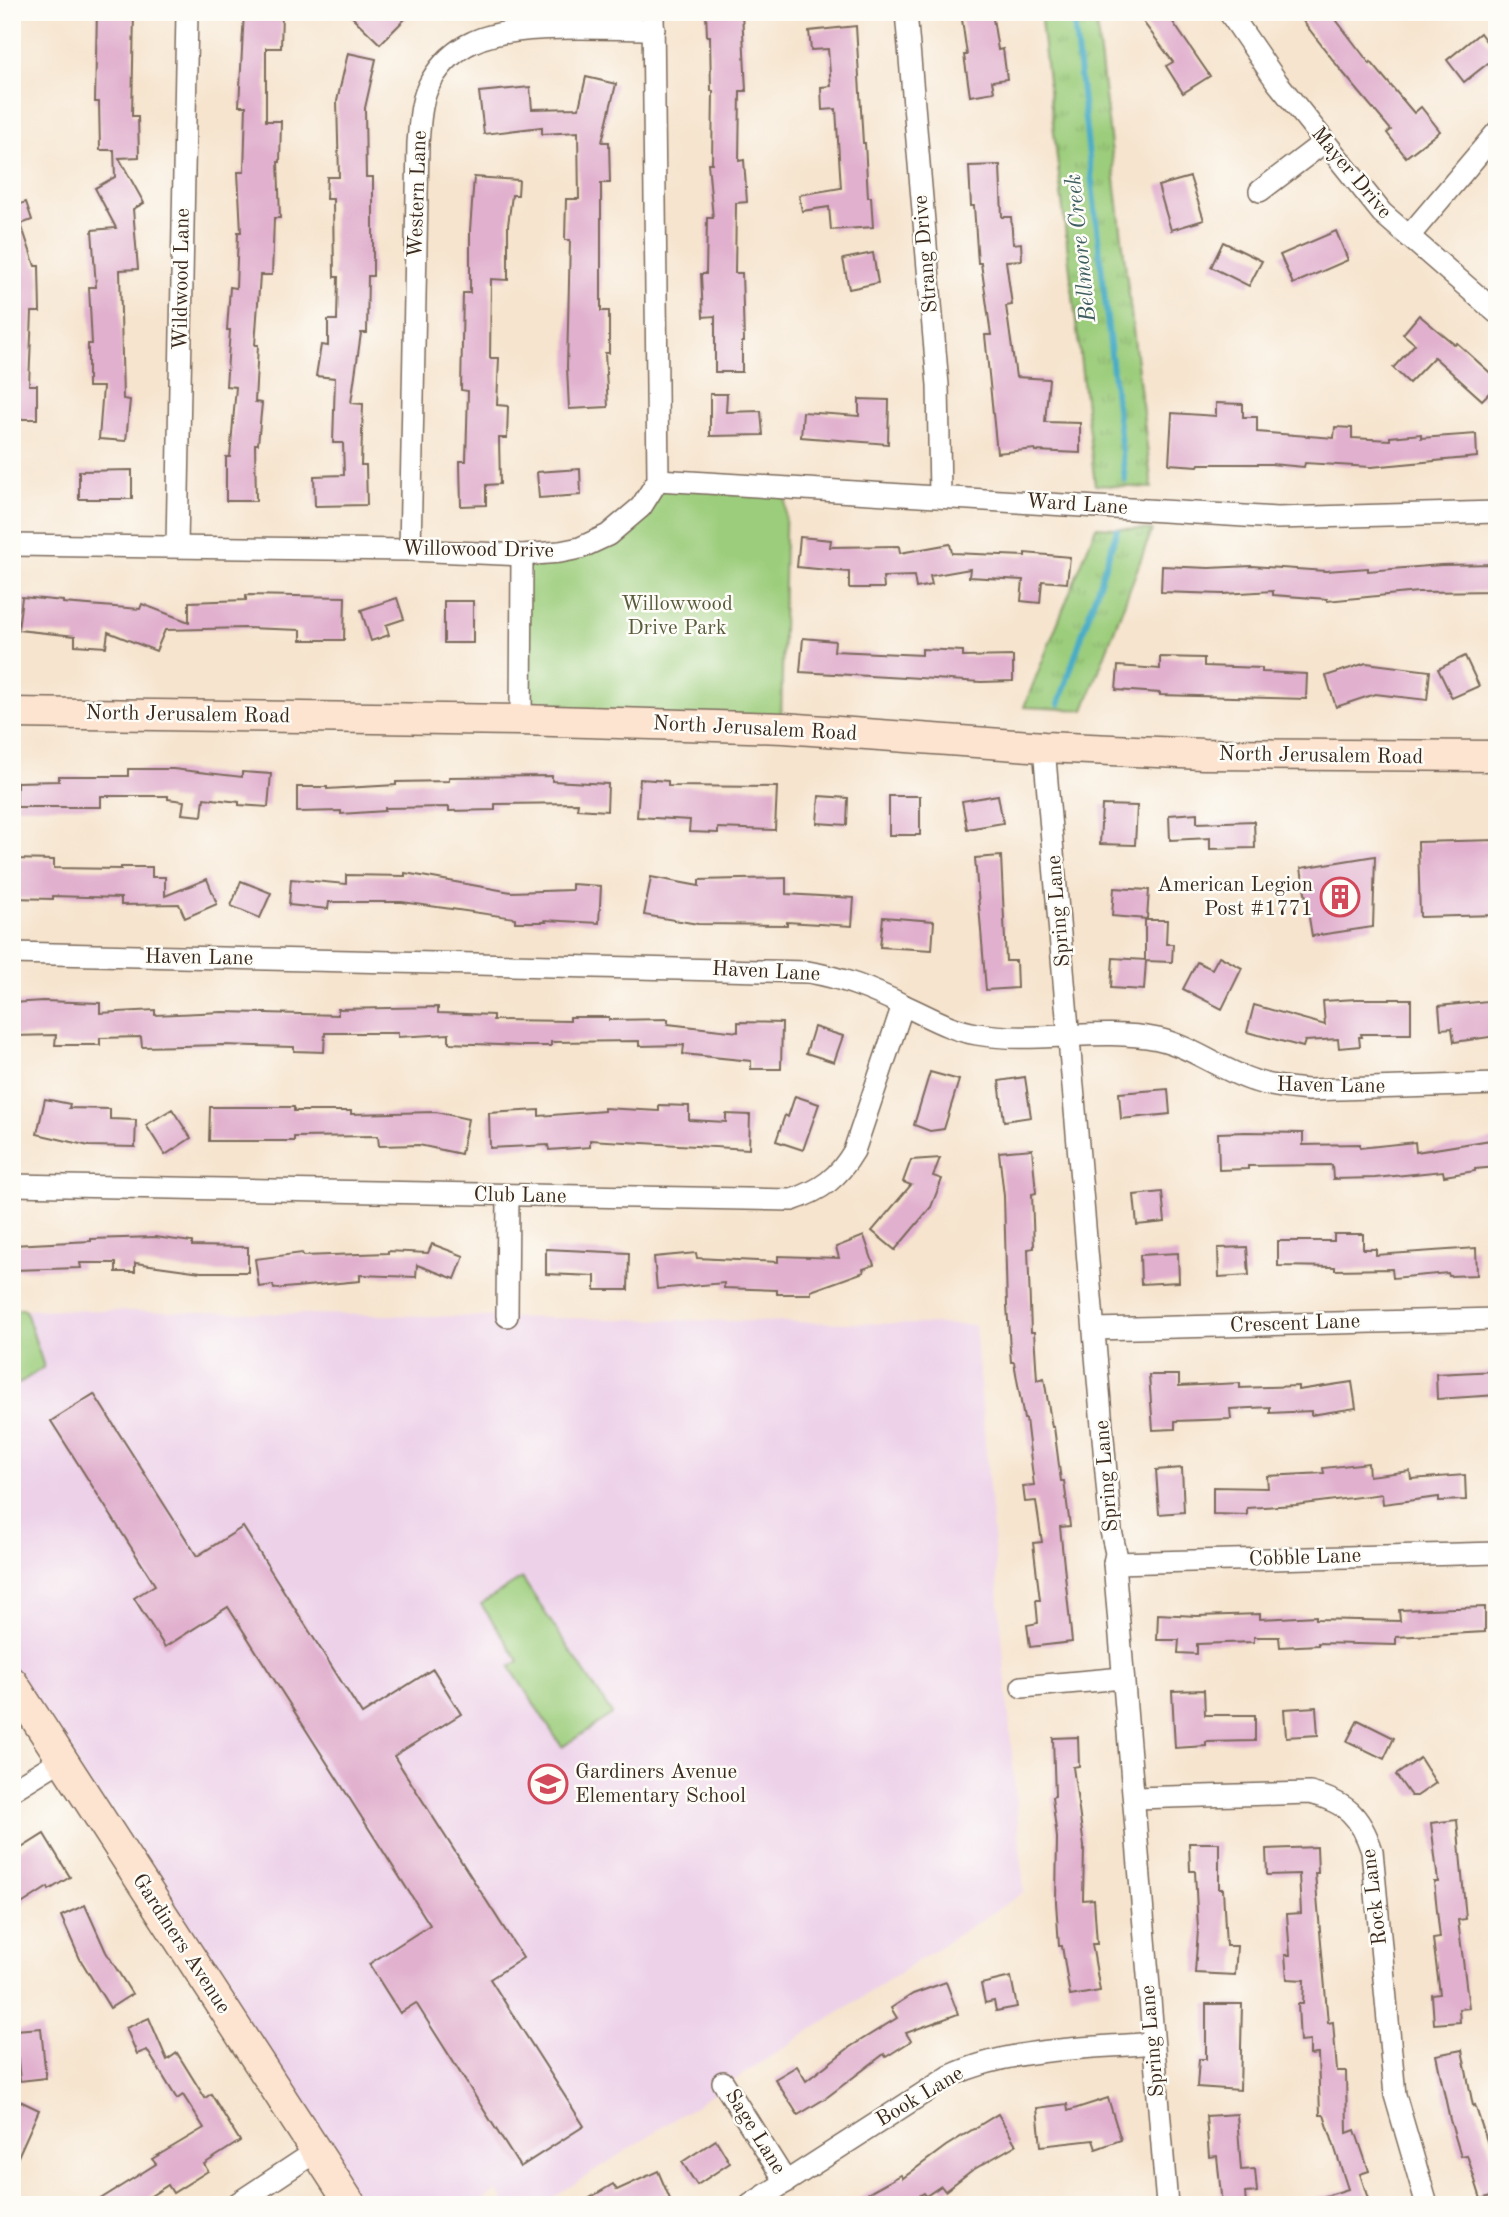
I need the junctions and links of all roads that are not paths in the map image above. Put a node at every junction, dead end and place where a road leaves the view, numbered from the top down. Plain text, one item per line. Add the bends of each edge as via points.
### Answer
1 (187, 12) edge
2 (906, 12) edge
3 (1229, 12) edge
4 (654, 20) edge
5 (1497, 132) edge
6 (1323, 143) junction
7 (1260, 191) dead end
8 (1409, 236) junction
9 (1497, 313) edge
10 (658, 480) junction
11 (940, 495) junction
12 (1497, 512) edge
13 (12, 545) edge
14 (177, 546) junction
15 (410, 550) junction
16 (522, 555) junction
17 (12, 713) edge
18 (521, 720) junction
19 (1044, 747) junction
20 (1497, 756) edge
21 (12, 953) edge
22 (903, 1005) junction
23 (1070, 1037) junction
24 (1497, 1084) edge
25 (12, 1185) edge
26 (508, 1195) junction
27 (507, 1316) dead end
28 (1497, 1320) edge
29 (1094, 1329) junction
30 (1497, 1553) edge
31 (1114, 1563) junction
32 (1123, 1678) junction
33 (12, 1682) edge
34 (1022, 1687) dead end
35 (62, 1759) junction
36 (12, 1790) edge
37 (1135, 1798) junction
38 (1153, 2043) junction
39 (723, 2082) dead end
40 (315, 2152) junction
41 (786, 2182) junction
42 (236, 2205) edge
43 (351, 2205) edge
44 (750, 2205) edge
45 (1167, 2205) edge
46 (1427, 2205) edge

1 - 14 street, Wildwood Lane
2 - 11 street, Strang Drive via 938,385
3 - 6 street, Mayer Drive
4 - 10 street
4 - 15 street, Western Lane via 495,34 458,50 429,83 420,110 418,144
5 - 8 street
6 - 7 street
6 - 8 street, Mayer Drive via 1382,213
8 - 9 street, Mayer Drive
10 - 11 street, Ward Lane
10 - 16 street, Willowood Drive via 642,507 608,535 580,548
11 - 12 street, Ward Lane via 1277,518
13 - 14 street, Willowood Drive
14 - 15 street, Willowood Drive
15 - 16 street, Willowood Drive
16 - 18 street
17 - 18 main road, North Jerusalem Road
18 - 19 main road, North Jerusalem Road via 784,727
19 - 20 main road, North Jerusalem Road via 1203,754
19 - 23 street, Spring Lane
21 - 22 street, Haven Lane via 808,972 841,978
22 - 23 street, Haven Lane via 947,1027 976,1034
22 - 26 street, Club Lane via 855,1151 844,1169 815,1193 765,1201
23 - 24 street, Haven Lane via 1133,1035 1160,1040 1254,1081 1282,1088
23 - 29 street, Spring Lane
25 - 26 street, Club Lane
26 - 27 street
28 - 29 street, Crescent Lane
29 - 31 street, Spring Lane
30 - 31 street, Cobble Lane
31 - 32 street, Spring Lane
32 - 34 street
32 - 37 street, Spring Lane
33 - 35 main road, Gardiners Avenue
35 - 36 street
35 - 40 main road, Gardiners Avenue
37 - 38 street, Spring Lane
37 - 46 street, Rock Lane via 1310,1793 1335,1800 1364,1827 1373,1851 1395,2095
38 - 41 street, Book Lane via 1025,2054 970,2066
38 - 45 street, Spring Lane
39 - 41 street, Sage Lane
40 - 42 street
40 - 43 main road, Gardiners Avenue
41 - 44 street, Book Lane

